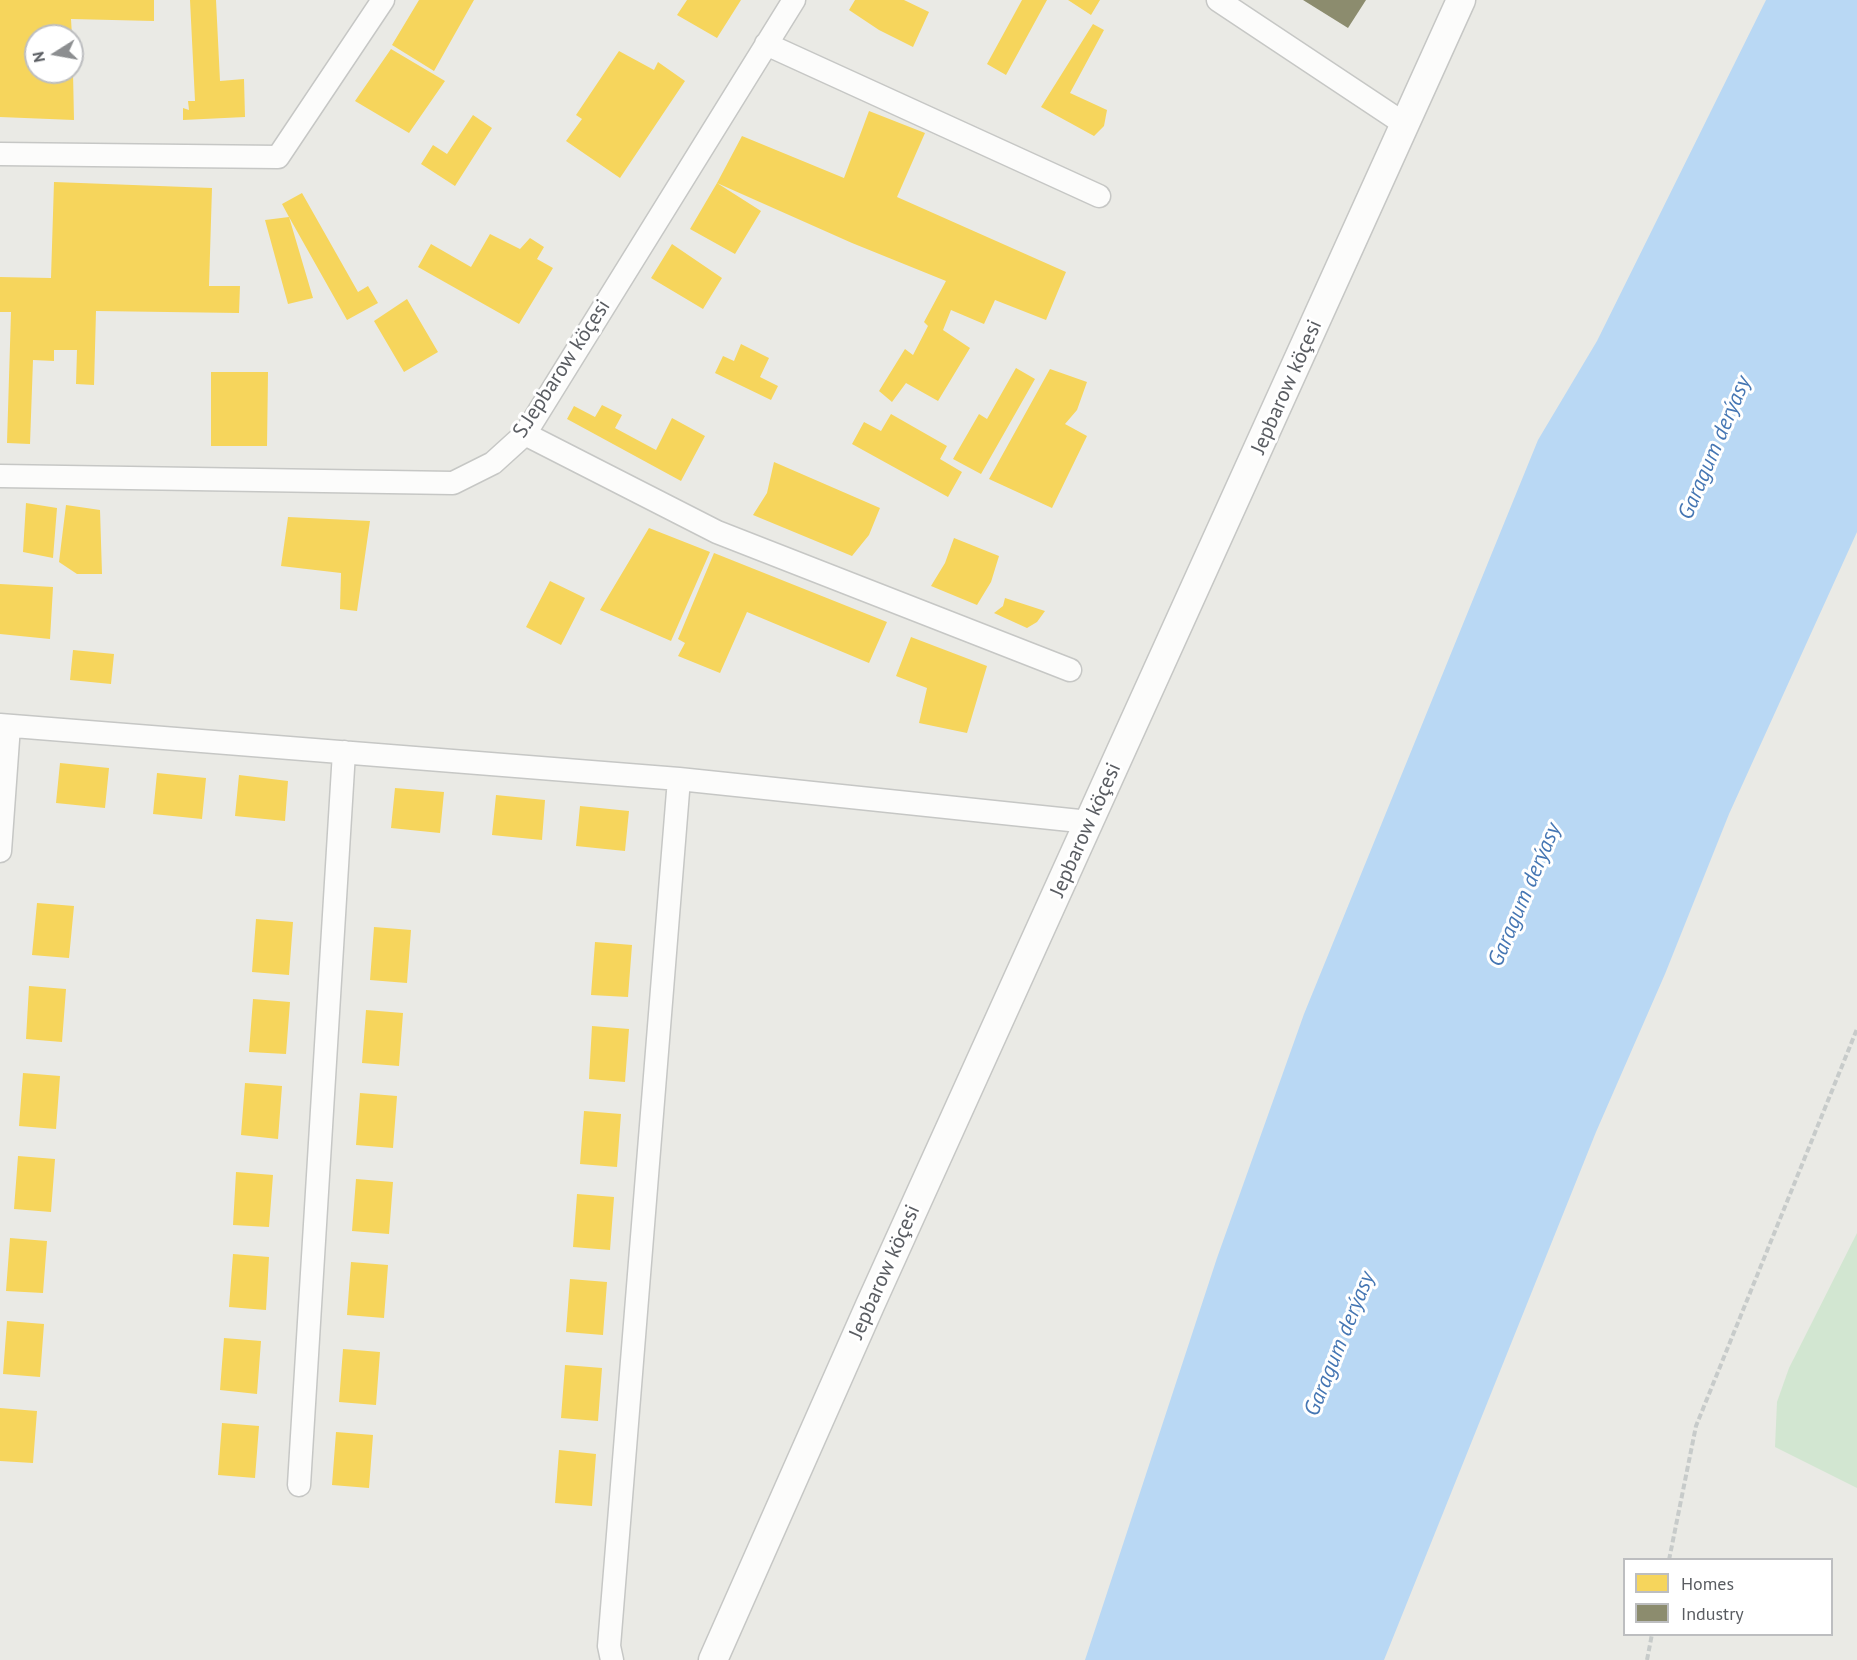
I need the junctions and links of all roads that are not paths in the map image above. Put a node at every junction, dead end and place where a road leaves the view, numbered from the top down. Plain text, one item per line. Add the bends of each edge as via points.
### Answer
1 (383, 0) edge
2 (794, 0) edge
3 (1218, 0) edge
4 (1461, 0) edge
5 (766, 44) junction
6 (1406, 125) junction
7 (0, 154) edge
8 (1099, 196) dead end
9 (525, 434) junction
10 (0, 476) edge
11 (1070, 670) dead end
12 (5, 726) edge
13 (344, 752) junction
14 (679, 779) junction
15 (1089, 822) junction
16 (0, 851) edge
17 (299, 1485) dead end
18 (612, 1660) edge
19 (713, 1660) edge

1 - 7 street via 278,157
2 - 5 street, S.Jepbarow köçesi
3 - 6 street
4 - 6 street, Jepbarow köçesi
5 - 8 street
5 - 9 street, S.Jepbarow köçesi
6 - 15 street, Jepbarow köçesi
9 - 10 street, S.Jepbarow köçesi via 493,463 453,483
9 - 11 street via 717,531
12 - 13 street
12 - 16 street
13 - 14 street
13 - 17 street
14 - 15 street
14 - 18 street via 609,1647
15 - 19 street, Jepbarow köçesi

